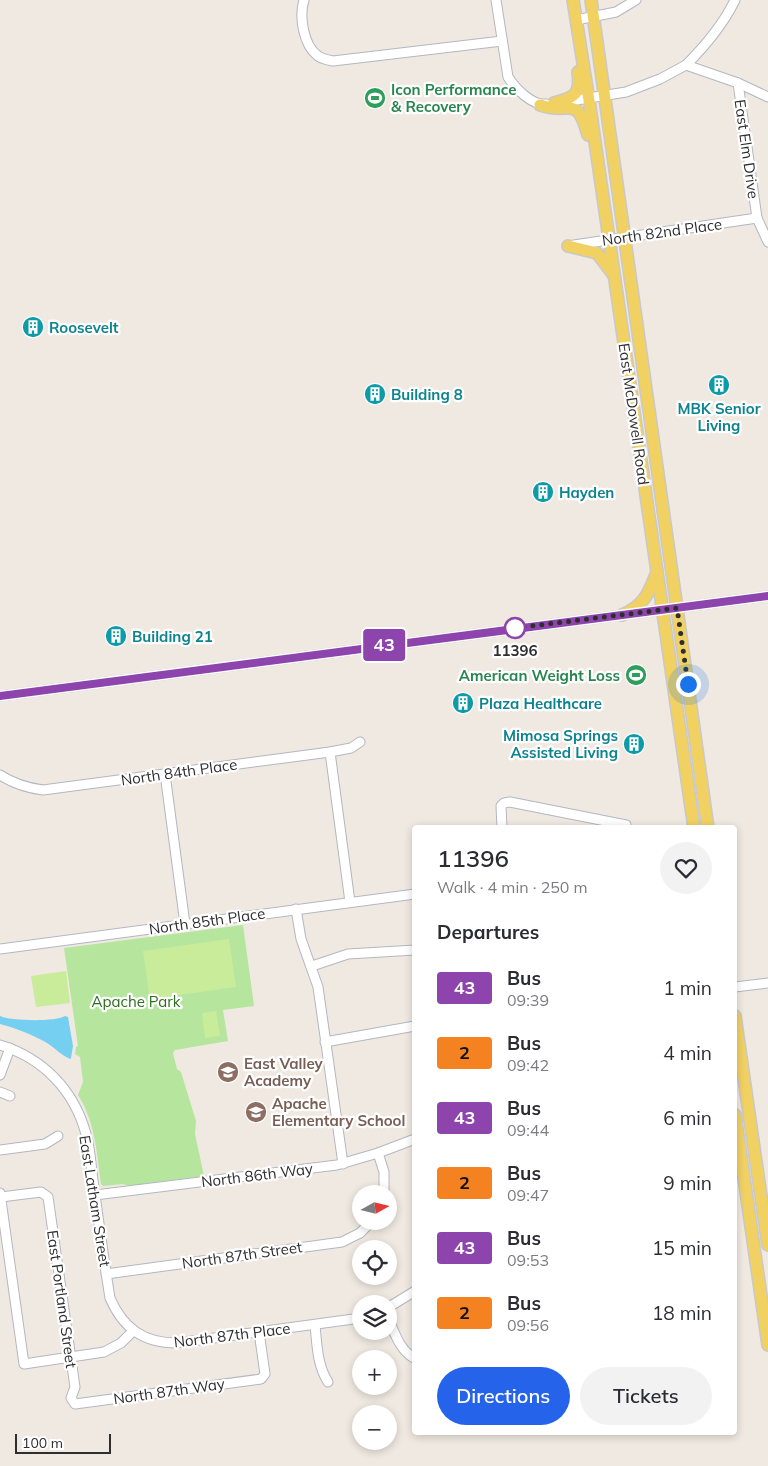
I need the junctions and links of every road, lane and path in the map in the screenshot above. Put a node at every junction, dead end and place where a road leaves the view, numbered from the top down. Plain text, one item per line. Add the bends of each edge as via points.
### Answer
1 (304, 0) edge
2 (496, 0) edge
3 (573, 0) edge
4 (590, 0) edge
5 (636, 0) edge
6 (735, 0) edge
7 (593, 17) junction
8 (576, 20) junction
9 (502, 41) junction
10 (580, 43) junction
11 (686, 65) junction
12 (738, 83) junction
13 (604, 96) junction
14 (768, 97) edge
15 (588, 99) junction
16 (554, 103) junction
17 (540, 105) junction
18 (601, 185) junction
19 (756, 218) junction
20 (624, 238) junction
21 (609, 240) junction
22 (768, 242) edge
23 (568, 246) joint
24 (614, 276) junction
25 (652, 430) junction
26 (637, 432) junction
27 (657, 570) junction
28 (768, 596) edge
29 (677, 608) junction
30 (663, 610) junction
31 (622, 615) junction
32 (0, 696) edge
33 (360, 742) dead end
34 (330, 752) junction
35 (699, 767) junction
36 (686, 769) junction
37 (0, 774) edge
38 (165, 774) junction
39 (502, 825) edge
40 (621, 825) edge
41 (694, 825) edge
42 (708, 825) edge
43 (412, 894) edge
44 (350, 902) junction
45 (296, 909) junction
46 (185, 924) junction
47 (0, 949) edge
48 (412, 950) edge
49 (312, 966) junction
50 (768, 983) edge
51 (737, 987) edge
52 (412, 1027) edge
53 (326, 1042) junction
54 (737, 1043) edge
55 (0, 1045) edge
56 (10, 1048) junction
57 (739, 1070) edge
58 (0, 1075) edge
59 (0, 1092) edge
60 (10, 1096) dead end
61 (737, 1129) edge
62 (58, 1136) dead end
63 (412, 1140) edge
64 (0, 1150) edge
65 (378, 1153) junction
66 (343, 1164) junction
67 (384, 1185) edge
68 (0, 1193) edge
69 (95, 1195) junction
70 (1, 1197) edge
71 (762, 1205) junction
72 (748, 1206) junction
73 (363, 1230) edge
74 (768, 1246) edge
75 (106, 1274) junction
76 (412, 1293) edge
77 (397, 1302) edge
78 (352, 1319) edge
79 (315, 1325) junction
80 (133, 1331) junction
81 (260, 1332) junction
82 (397, 1338) edge
83 (768, 1344) edge
84 (71, 1357) junction
85 (412, 1357) edge
86 (328, 1382) dead end
87 (75, 1404) joint

1 - 9 street via 306,40 318,56 333,61
2 - 9 street
3 - 8 main road, East McDowell Road
4 - 7 main road, East McDowell Road
5 - 7 street via 616,12
6 - 11 street via 706,46
7 - 8 street
7 - 13 main road, East McDowell Road
8 - 10 main road, East McDowell Road
9 - 17 street via 508,77 515,88
10 - 15 main road, East McDowell Road
10 - 16 main road via 576,54 578,90 572,97
11 - 12 street
11 - 13 street via 642,87
12 - 14 street
12 - 19 street, East Elm Drive
13 - 15 street
13 - 20 main road, East McDowell Road
15 - 16 street
15 - 18 main road, East McDowell Road
16 - 17 street
17 - 18 main road via 550,109 568,107 580,113
18 - 21 main road, East McDowell Road
19 - 20 street, North 82nd Place
19 - 22 street, East Elm Drive
20 - 21 street, North 82nd Place
20 - 25 main road, East McDowell Road
21 - 23 street, North 82nd Place
21 - 24 main road, East McDowell Road
23 - 24 main road via 597,253
24 - 26 main road, East McDowell Road
25 - 26 main road
25 - 29 main road, East McDowell Road
26 - 27 main road, East McDowell Road
27 - 30 main road, East McDowell Road
27 - 31 main road via 644,600
28 - 29 street
29 - 30 street
29 - 35 main road, East McDowell Road
30 - 31 street
30 - 36 main road, East McDowell Road
31 - 32 street
33 - 34 street, North 84th Place via 351,748
34 - 38 street, North 84th Place
34 - 44 street
35 - 36 main road
35 - 42 main road, East McDowell Road
36 - 41 main road, East McDowell Road
37 - 38 street, North 84th Place via 10,782 43,790
38 - 46 street
39 - 40 street via 501,806 510,802
43 - 44 street, North 85th Place
44 - 45 street, North 85th Place
45 - 46 street, North 85th Place
45 - 49 street via 301,939
46 - 47 street, North 85th Place
48 - 49 street via 348,954
49 - 53 street
50 - 51 street
52 - 53 street
53 - 66 street
54 - 57 main road
55 - 56 street, East Latham Street
56 - 58 street
56 - 69 street, East Latham Street via 43,1066 71,1098 87,1136
57 - 71 main road
59 - 60 street
61 - 72 main road
62 - 64 street via 45,1144
63 - 65 street, North 86th Way
65 - 66 street, North 86th Way
65 - 67 street
66 - 69 street, North 86th Way
68 - 70 street
69 - 75 street, East Latham Street
70 - 84 street, East Portland Street via 41,1192 48,1197
70 - 84 street via 24,1364
71 - 72 main road
71 - 74 main road
72 - 83 main road
73 - 75 street, North 87th Street via 342,1242
75 - 80 street, East Latham Street via 110,1298 120,1318
76 - 77 street
78 - 79 street, North 87th Place
79 - 81 street, North 87th Place
79 - 86 street via 320,1364
80 - 81 street, North 87th Place via 168,1343
80 - 84 street via 115,1348
81 - 87 street, North 87th Way via 264,1369 261,1379
82 - 85 street via 402,1349
84 - 87 street, East Portland Street via 75,1387 71,1398

